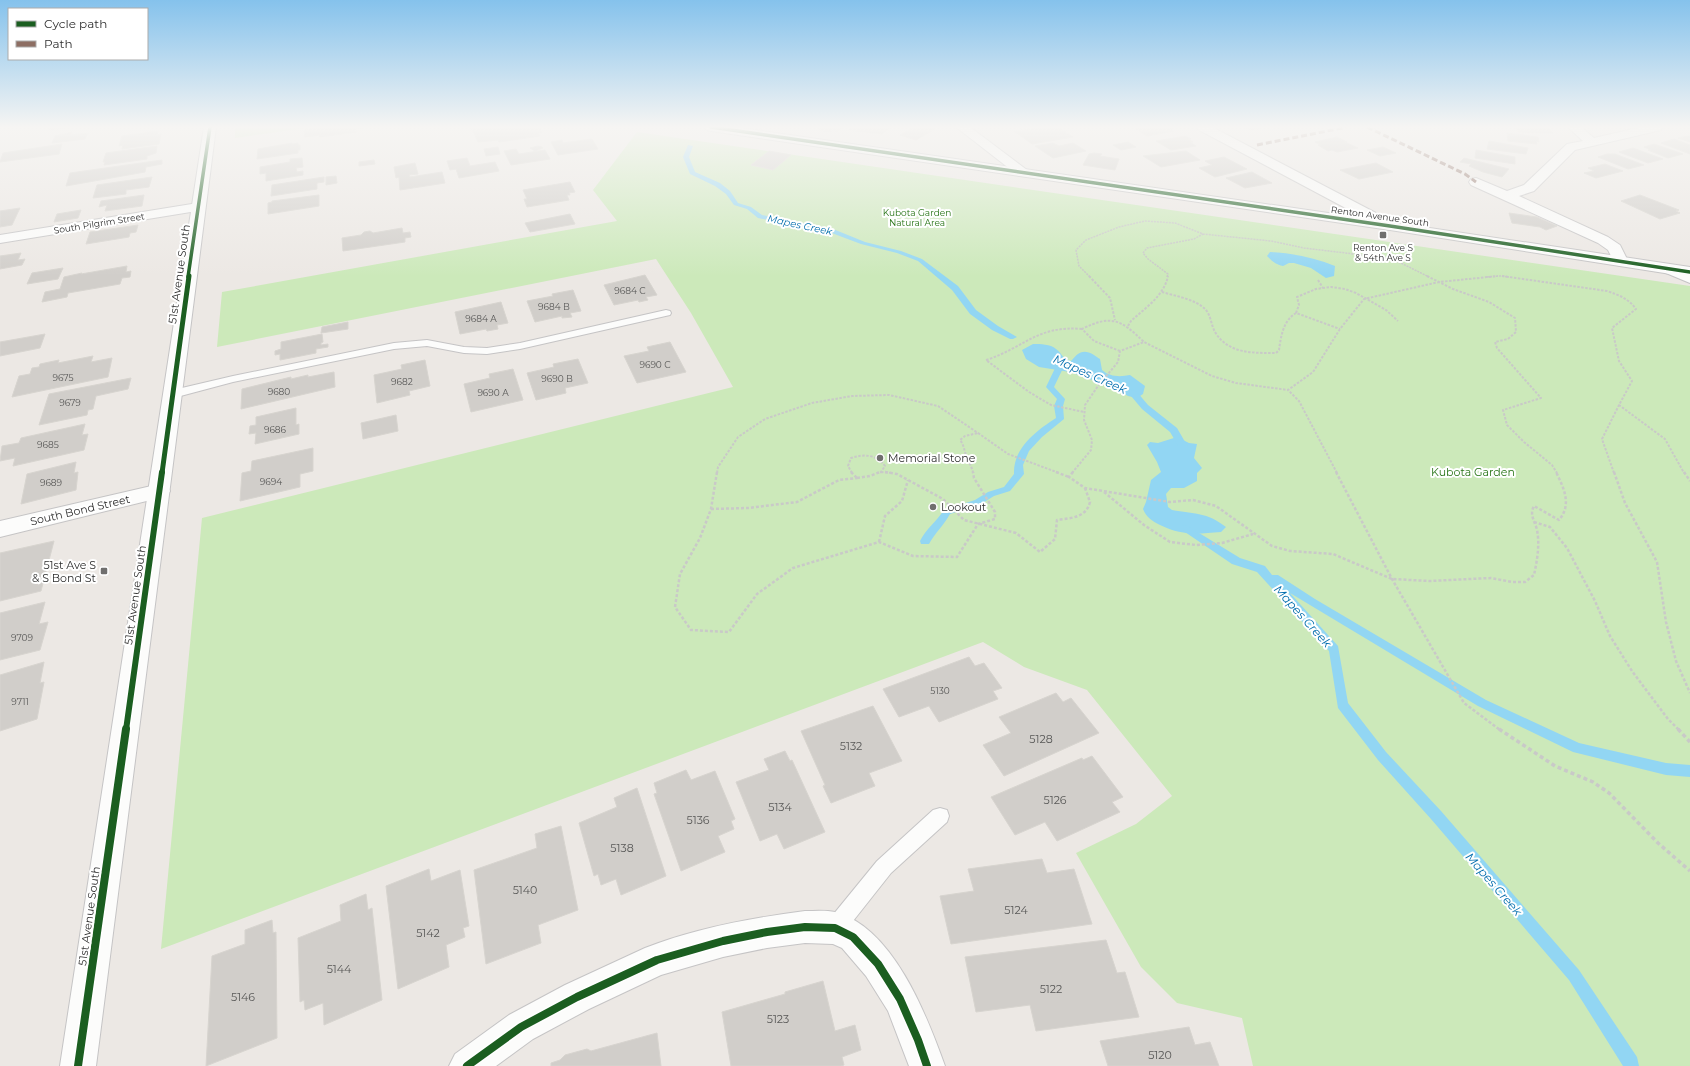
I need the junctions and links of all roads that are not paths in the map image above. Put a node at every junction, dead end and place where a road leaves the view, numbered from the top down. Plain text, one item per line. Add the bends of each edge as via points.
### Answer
1 (203, 177) edge
2 (1050, 177) edge
3 (1297, 177) edge
4 (1540, 177) edge
5 (1476, 182) dead end
6 (1507, 196) junction
7 (198, 207) junction
8 (1390, 226) junction
9 (0, 239) edge
10 (1620, 261) junction
11 (1671, 270) junction
12 (1690, 272) edge
13 (1690, 278) edge
14 (666, 313) dead end
15 (173, 394) junction
16 (160, 491) junction
17 (0, 529) edge
18 (940, 816) dead end
19 (835, 928) junction
20 (78, 1066) edge
21 (467, 1066) edge
22 (927, 1066) edge

1 - 7 street, 51st Avenue South
2 - 8 street, Renton Avenue South
3 - 8 street
4 - 6 street via 1529,188
5 - 6 street
6 - 10 street via 1603,240 1615,248
7 - 9 street, South Pilgrim Street
7 - 15 street, 51st Avenue South
8 - 10 street, Renton Avenue South
10 - 11 street, Renton Avenue South
11 - 12 street, Renton Avenue South
11 - 13 street
14 - 15 lane via 487,351 464,350 427,343 394,346
15 - 16 street, 51st Avenue South
16 - 17 street, South Bond Street
16 - 20 street, 51st Avenue South
18 - 19 lane via 884,867
19 - 21 street via 805,927 767,932 723,941 657,960 577,996 521,1027
19 - 22 street via 853,937 878,964 900,999

